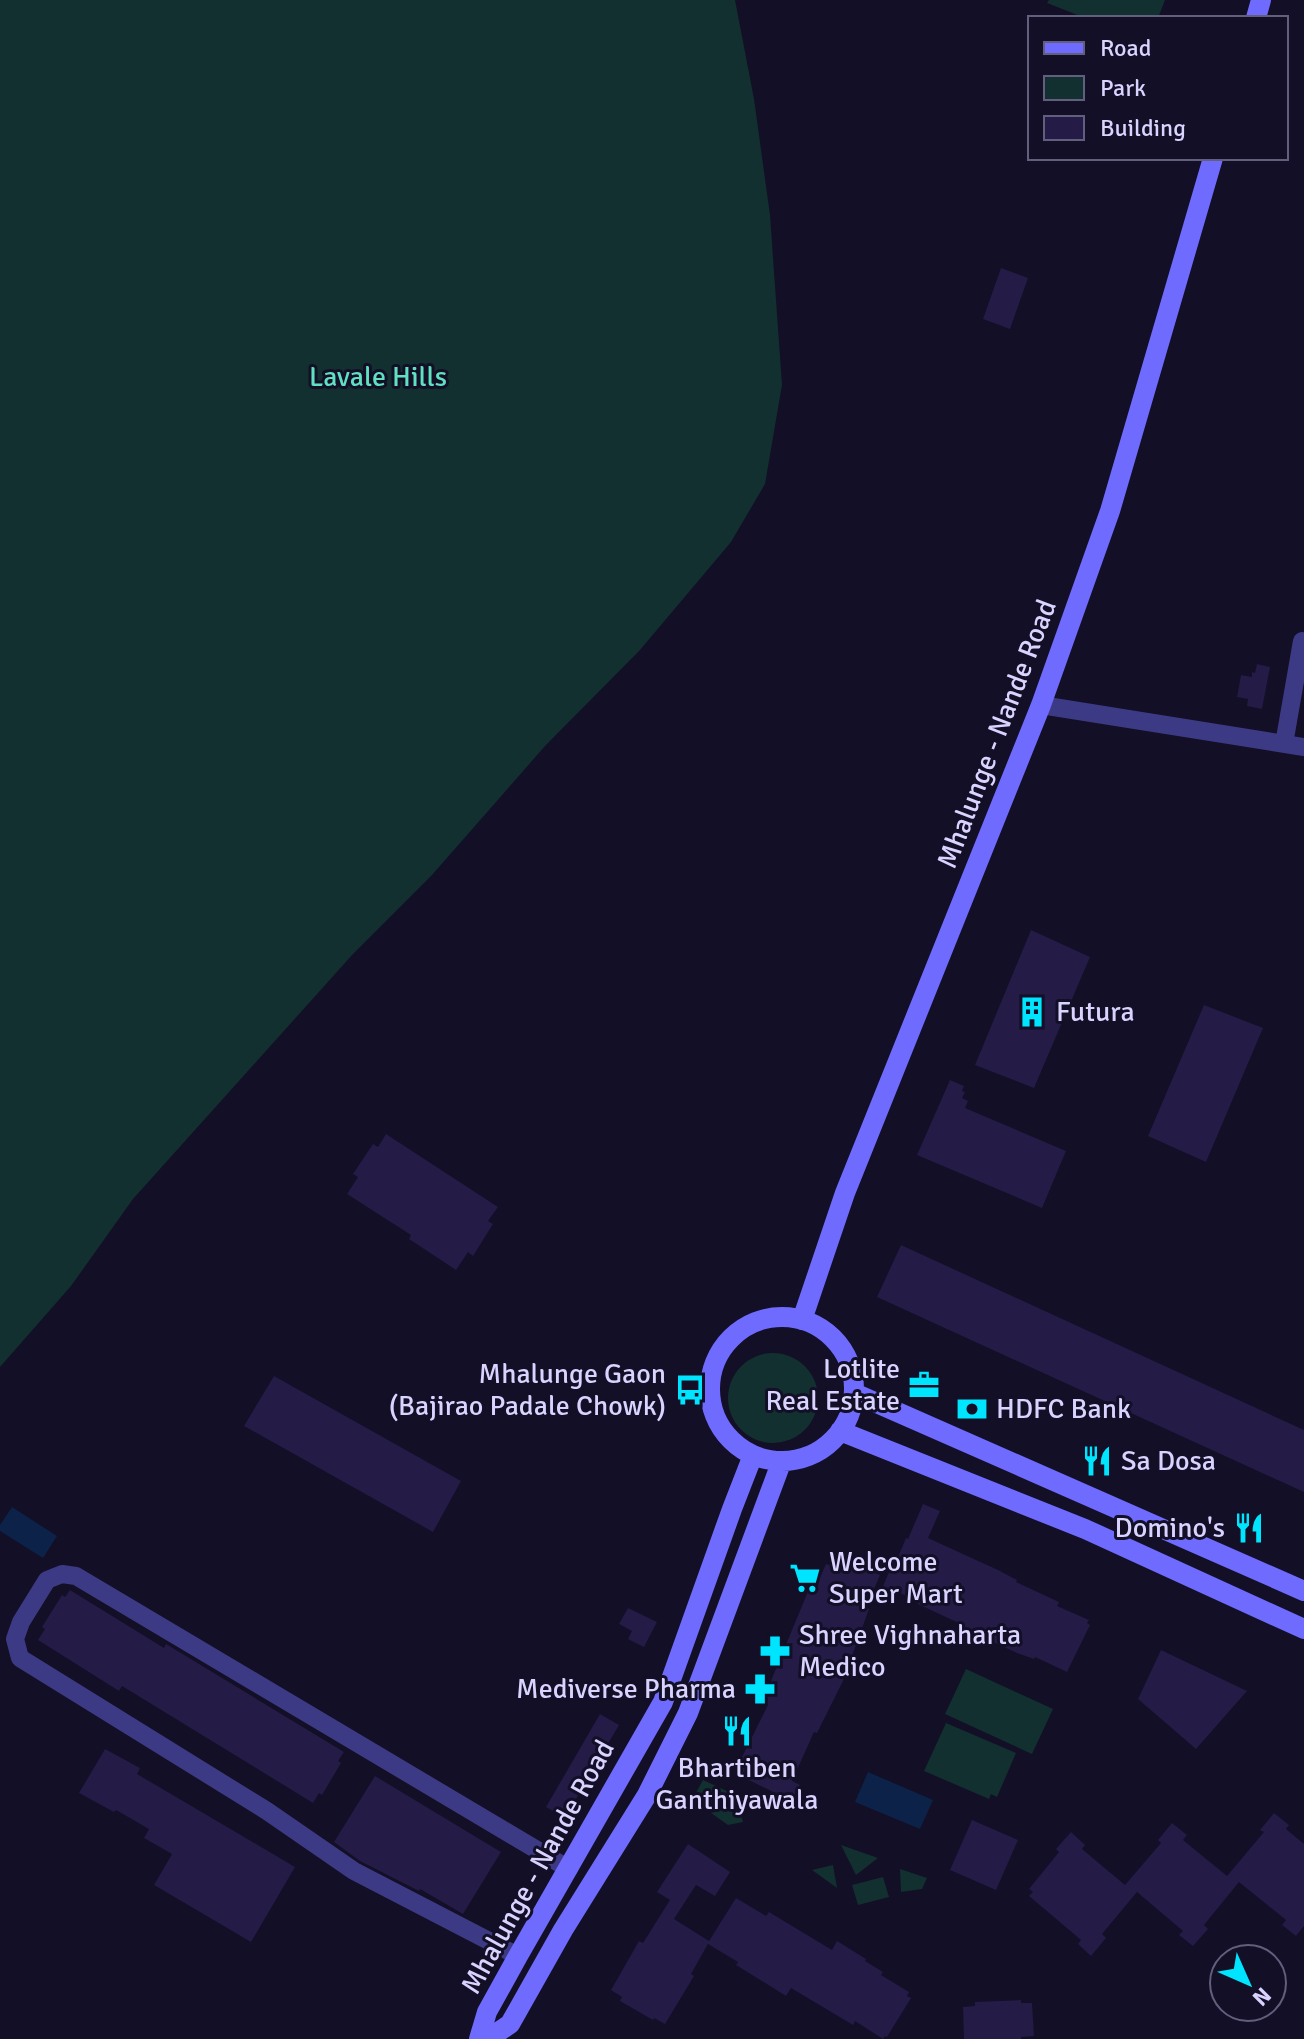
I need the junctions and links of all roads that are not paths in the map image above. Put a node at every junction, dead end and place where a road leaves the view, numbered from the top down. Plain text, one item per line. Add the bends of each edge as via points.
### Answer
1 (1212, 160) edge
2 (1302, 641) dead end
3 (1041, 705) junction
4 (1284, 744) junction
5 (1304, 747) edge
6 (802, 1320) junction
7 (854, 1393) junction
8 (840, 1431) junction
9 (753, 1455) junction
10 (781, 1463) junction
11 (1304, 1591) edge
12 (1304, 1629) edge
13 (569, 1869) junction
14 (518, 1956) junction
15 (479, 2039) edge
16 (488, 2039) edge

1 - 3 main road, Mhalunge - Nande Road via 1110,511
2 - 4 street
3 - 4 street
3 - 6 main road, Mhalunge - Nande Road via 845,1193
4 - 5 street
6 - 7 main road via 824,1330 841,1347
6 - 9 main road via 778,1317 755,1322 734,1335 719,1354 710,1401 718,1424
7 - 8 main road
7 - 11 main road
8 - 10 main road via 823,1448
8 - 12 main road via 1085,1529
9 - 10 main road
9 - 13 main road, Mhalunge - Nande Road via 663,1702
10 - 16 main road, Mhalunge - Nande Road via 688,1713 647,1795 510,2024
13 - 14 main road, Mhalunge - Nande Road
13 - 14 street via 76,1576 47,1580 21,1622 15,1639 20,1658 255,1803 354,1871
14 - 15 main road, Mhalunge - Nande Road via 487,2012

